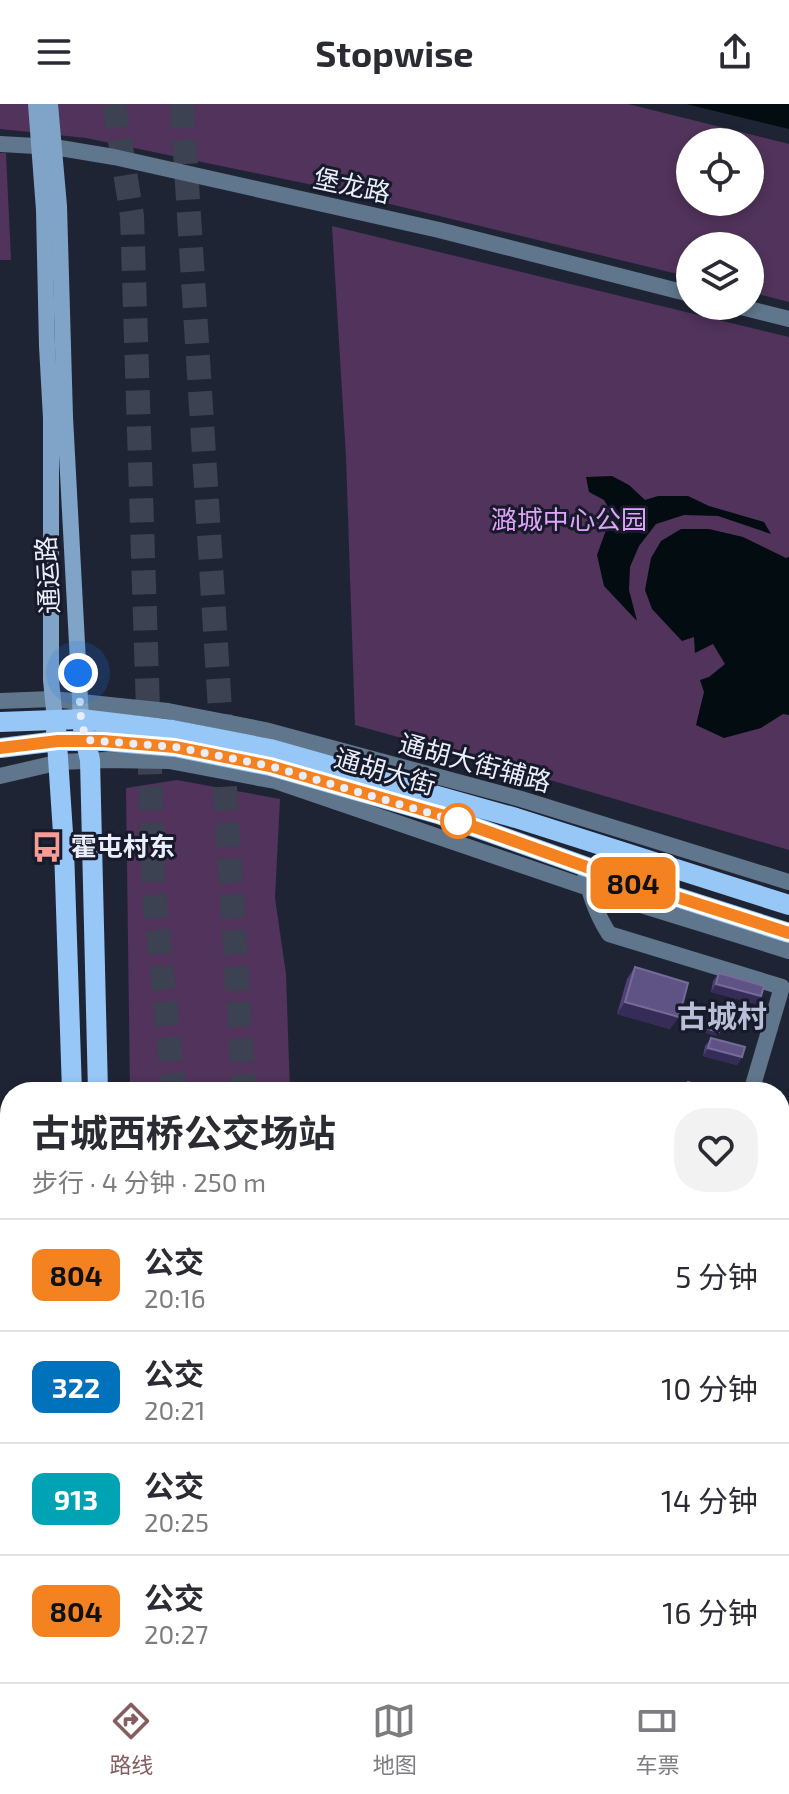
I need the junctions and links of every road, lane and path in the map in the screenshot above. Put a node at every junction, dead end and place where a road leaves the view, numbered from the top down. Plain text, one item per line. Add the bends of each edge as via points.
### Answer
1 (36, 104) edge
2 (50, 104) edge
3 (0, 144) edge
4 (676, 290) edge
5 (764, 313) edge
6 (789, 319) edge
7 (58, 418) junction
8 (52, 699) junction
9 (0, 701) edge
10 (80, 710) junction
11 (0, 722) edge
12 (57, 730) junction
13 (0, 748) edge
14 (88, 750) junction
15 (60, 762) junction
16 (0, 776) edge
17 (584, 865) junction
18 (789, 882) edge
19 (587, 888) junction
20 (789, 905) edge
21 (789, 933) edge
22 (789, 951) edge
23 (72, 1082) edge
24 (98, 1082) edge
25 (754, 1082) edge

1 - 7 main road, 通运路, bridge via 47,346
2 - 7 main road, 通运路, bridge via 59,206
3 - 4 street, 堡龙路 via 114,157 439,230
5 - 6 street
7 - 8 main road, 通运路
7 - 10 main road, 通运路 via 74,562
8 - 9 street, 通胡大街辅路
8 - 10 street, 通胡大街辅路
8 - 12 main road, 通运路
10 - 12 main road, 通胡大街
10 - 14 main road, 通运路
10 - 18 street, 通胡大街辅路 via 168,711 265,730 521,799
10 - 20 main road, 通胡大街 via 270,749 516,818
11 - 12 main road, 通胡大街
12 - 13 main road, 通胡大街
12 - 14 main road, 通胡大街
12 - 15 main road, 通运路
14 - 15 street
14 - 17 main road, 通胡大街 via 175,747 270,766 441,815
14 - 19 street via 275,781
14 - 24 main road, 通运路
15 - 16 street
15 - 23 main road, 通运路
17 - 19 street
17 - 21 main road, 通胡大街
19 - 22 street
19 - 25 street via 609,934 782,987

